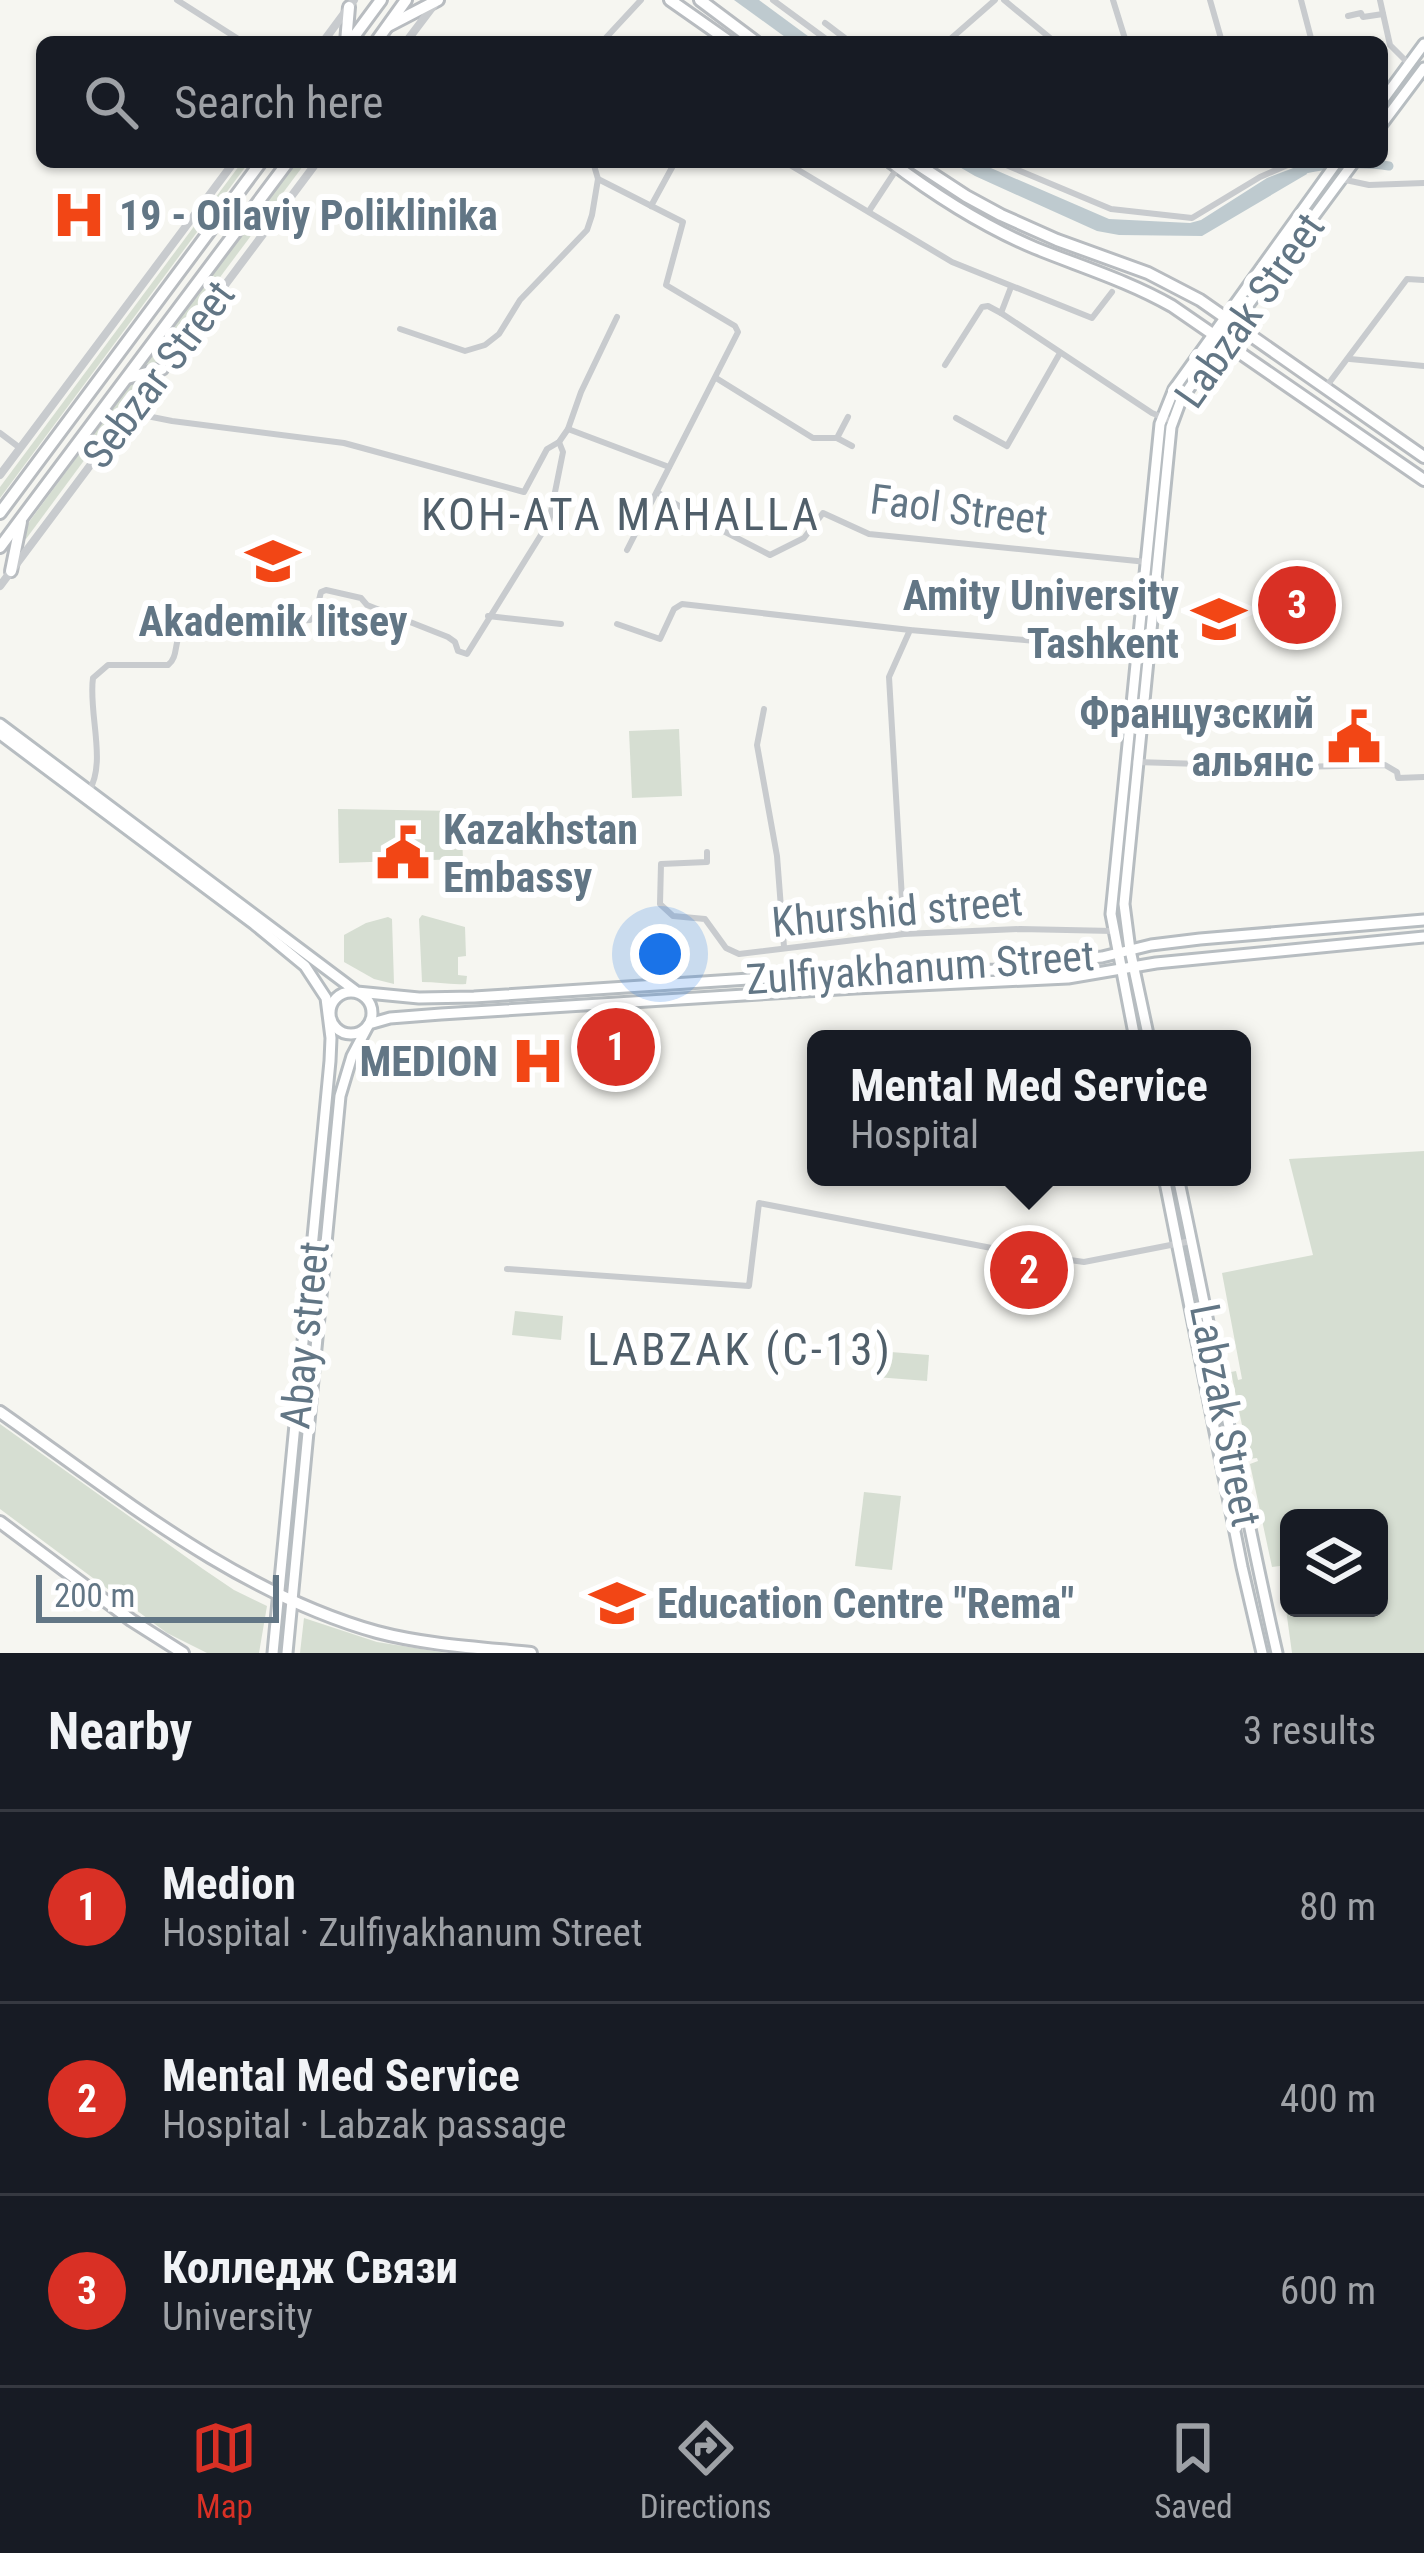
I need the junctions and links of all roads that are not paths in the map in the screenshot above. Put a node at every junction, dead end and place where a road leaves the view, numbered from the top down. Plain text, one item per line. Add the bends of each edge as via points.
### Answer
1 (177, 0) edge
2 (381, 0) edge
3 (406, 0) edge
4 (438, 0) edge
5 (641, 0) edge
6 (670, 0) edge
7 (697, 0) edge
8 (773, 0) edge
9 (995, 0) edge
10 (1004, 0) edge
11 (1113, 0) edge
12 (1210, 0) edge
13 (1301, 0) edge
14 (1380, 0) edge
15 (352, 3) edge
16 (1383, 14) junction
17 (1348, 16) dead end
18 (825, 23) dead end
19 (388, 26) junction
20 (234, 36) edge
21 (327, 36) edge
22 (349, 36) edge
23 (353, 36) edge
24 (380, 36) edge
25 (411, 36) edge
26 (608, 36) edge
27 (721, 36) edge
28 (748, 36) edge
29 (822, 36) edge
30 (842, 36) edge
31 (954, 36) edge
32 (1048, 36) edge
33 (1124, 36) edge
34 (1220, 36) edge
35 (1310, 36) edge
36 (1388, 36) edge
37 (1388, 36) edge
38 (1424, 44) edge
39 (1409, 64) junction
40 (1424, 68) edge
41 (1388, 86) edge
42 (1388, 89) edge
43 (1401, 99) junction
44 (1388, 116) edge
45 (230, 168) edge
46 (257, 168) edge
47 (284, 168) edge
48 (313, 168) edge
49 (595, 168) edge
50 (672, 168) edge
51 (795, 168) edge
52 (892, 168) edge
53 (900, 168) edge
54 (924, 168) edge
55 (1013, 168) edge
56 (1280, 168) edge
57 (1333, 168) edge
58 (1349, 168) edge
59 (1343, 176) junction
60 (598, 179) junction
61 (1424, 183) edge
62 (651, 206) junction
63 (869, 211) junction
64 (1095, 253) junction
65 (1090, 268) junction
66 (1424, 280) edge
67 (1011, 287) junction
68 (1112, 292) dead end
69 (1000, 313) junction
70 (616, 317) dead end
71 (1229, 320) junction
72 (400, 329) dead end
73 (1218, 336) junction
74 (1060, 352) junction
75 (1348, 359) junction
76 (945, 364) dead end
77 (1424, 366) edge
78 (162, 369) junction
79 (128, 378) junction
80 (716, 378) junction
81 (1326, 388) junction
82 (134, 406) junction
83 (848, 417) dead end
84 (956, 418) dead end
85 (1167, 419) junction
86 (568, 429) junction
87 (0, 433) edge
88 (837, 438) junction
89 (559, 442) junction
90 (852, 446) dead end
91 (49, 447) junction
92 (20, 448) junction
93 (1424, 458) edge
94 (66, 459) junction
95 (669, 467) junction
96 (0, 475) edge
97 (1420, 477) edge
98 (657, 492) junction
99 (0, 513) edge
100 (22, 518) junction
101 (0, 547) edge
102 (627, 550) dead end
103 (1147, 562) junction
104 (11, 571) junction
105 (0, 586) edge
106 (488, 616) junction
107 (561, 624) dead end
108 (617, 624) dead end
109 (910, 630) junction
110 (1142, 650) junction
111 (764, 709) dead end
112 (0, 724) edge
113 (0, 734) edge
114 (1136, 762) junction
115 (1424, 777) edge
116 (89, 791) junction
117 (707, 852) dead end
118 (1419, 921) edge
119 (1113, 932) junction
120 (904, 934) junction
121 (1420, 938) edge
122 (784, 947) junction
123 (1130, 950) junction
124 (1117, 953) junction
125 (1134, 968) junction
126 (1120, 971) junction
127 (1082, 977) junction
128 (357, 992) junction
129 (1126, 996) junction
130 (330, 1016) junction
131 (369, 1024) junction
132 (1133, 1030) edge
133 (1147, 1030) edge
134 (1166, 1186) edge
135 (1180, 1186) edge
136 (313, 1235) junction
137 (327, 1235) junction
138 (1191, 1240) junction
139 (1178, 1244) junction
140 (507, 1269) dead end
141 (1223, 1389) junction
142 (1208, 1392) junction
143 (0, 1412) edge
144 (0, 1522) edge
145 (1250, 1534) junction
146 (1237, 1536) junction
147 (278, 1594) junction
148 (291, 1601) junction
149 (183, 1653) edge
150 (273, 1653) edge
151 (287, 1653) edge
152 (531, 1653) edge
153 (1262, 1653) edge
154 (1277, 1653) edge

1 - 20 street
2 - 23 main road
3 - 19 main road
4 - 19 main road
4 - 25 street
5 - 26 street
6 - 27 main road
7 - 28 main road
8 - 29 street
9 - 31 street
10 - 32 street
11 - 33 street
12 - 34 street
13 - 35 street
14 - 16 street
15 - 21 street
15 - 22 main road
16 - 17 street
16 - 36 street
18 - 30 street
19 - 24 main road
37 - 39 street
38 - 39 main road
39 - 41 main road
40 - 43 main road
42 - 43 street
43 - 44 main road
45 - 92 street, Sebzar Street
46 - 91 main road, Sebzar Street
47 - 79 main road, Sebzar Street
48 - 78 street, Sebzar Street
49 - 60 street
50 - 62 street
51 - 63 street
52 - 63 street
53 - 65 main road via 994,229
54 - 64 main road via 1001,215
55 - 56 street via 1111,209 1192,218
57 - 71 main road, Labzak Street
58 - 59 main road, Labzak Street
59 - 61 street via 1370,185
59 - 71 main road, Labzak Street
60 - 62 street
60 - 72 street via 586,230 520,300 500,334 465,351
62 - 80 street via 683,222 667,287 737,330
63 - 67 street
64 - 65 main road
64 - 71 main road via 1174,285
65 - 73 main road
66 - 75 street via 1407,279
67 - 68 street via 1092,318
67 - 69 street
69 - 74 street
69 - 76 street via 982,307
70 - 86 street
71 - 73 main road, Labzak Street
71 - 81 main road
73 - 85 main road, Labzak Street via 1174,389
73 - 97 main road
74 - 84 street via 1006,446
74 - 85 street
75 - 77 street
75 - 81 street
78 - 79 main road
78 - 82 street, Sebzar Street
79 - 94 main road, Sebzar Street
80 - 88 street, Faol Street via 813,438
80 - 95 street
81 - 93 main road
82 - 89 street via 160,419 344,443 524,492
82 - 104 street, Sebzar Street
83 - 88 street
85 - 103 main road, Labzak Street via 1156,440
85 - 110 main road, Labzak Street
86 - 89 street
86 - 95 street
87 - 92 street
88 - 90 street, Faol Street
89 - 106 street via 548,522
91 - 94 main road
91 - 99 main road, Sebzar Street
92 - 96 street, Sebzar Street
93 - 97 main road via 1415,462
94 - 100 main road, Sebzar Street
95 - 98 street
98 - 102 street
98 - 103 street, Faol Street via 770,555 804,538 823,513 869,534
100 - 101 main road, Sebzar Street
100 - 104 main road
103 - 110 main road, Labzak Street
104 - 105 street, Sebzar Street
106 - 107 street
106 - 116 street via 464,655 448,637 326,590 310,620 185,630 171,663 108,665 93,678 97,776
108 - 109 street via 660,639 682,604
109 - 110 street
109 - 120 street via 889,677
110 - 114 main road, Labzak Street
110 - 119 main road, Labzak Street
111 - 122 street via 757,745
112 - 116 main road
113 - 130 main road via 305,965
114 - 115 street via 1385,765 1398,778
114 - 123 main road, Labzak Street via 1124,910
116 - 128 main road
117 - 122 street, Khurshid street via 707,862 661,864 660,904 673,916 706,919 733,952
118 - 121 main road
118 - 123 main road, Zulfiyakhanum Street
119 - 120 street, Khurshid street
119 - 124 main road, Labzak Street
120 - 122 street, Khurshid street
121 - 125 main road, Zulfiyakhanum Street
123 - 124 main road, Zulfiyakhanum Street
123 - 125 main road, Labzak Street
124 - 126 main road, Labzak Street
124 - 128 main road, Zulfiyakhanum Street via 999,970 474,997
125 - 126 main road, Zulfiyakhanum Street
125 - 133 main road, Labzak Street
126 - 127 main road, Zulfiyakhanum Street
126 - 129 main road, Labzak Street
127 - 129 main road via 1106,978
127 - 131 main road, Zulfiyakhanum Street
128 - 130 main road via 337,997
128 - 131 main road via 371,1005
129 - 132 main road, Labzak Street
130 - 131 main road via 350,1034
130 - 136 main road, Abay street
131 - 137 main road, Abay street via 340,1096
134 - 139 main road, Labzak Street
135 - 138 main road, Labzak Street
136 - 137 main road
136 - 147 main road, Abay street
137 - 148 main road, Abay street
138 - 139 street
138 - 141 main road, Labzak Street
139 - 140 street via 1084,1262 759,1203 749,1286
139 - 142 main road, Labzak Street
141 - 142 main road
141 - 145 main road, Labzak Street
142 - 146 main road, Labzak Street
143 - 147 main road via 207,1555
144 - 149 main road
145 - 146 main road
145 - 154 main road, Labzak Street
146 - 153 main road, Labzak Street
147 - 148 main road
147 - 150 main road, Abay street
148 - 151 main road, Abay street
148 - 152 main road via 397,1636

